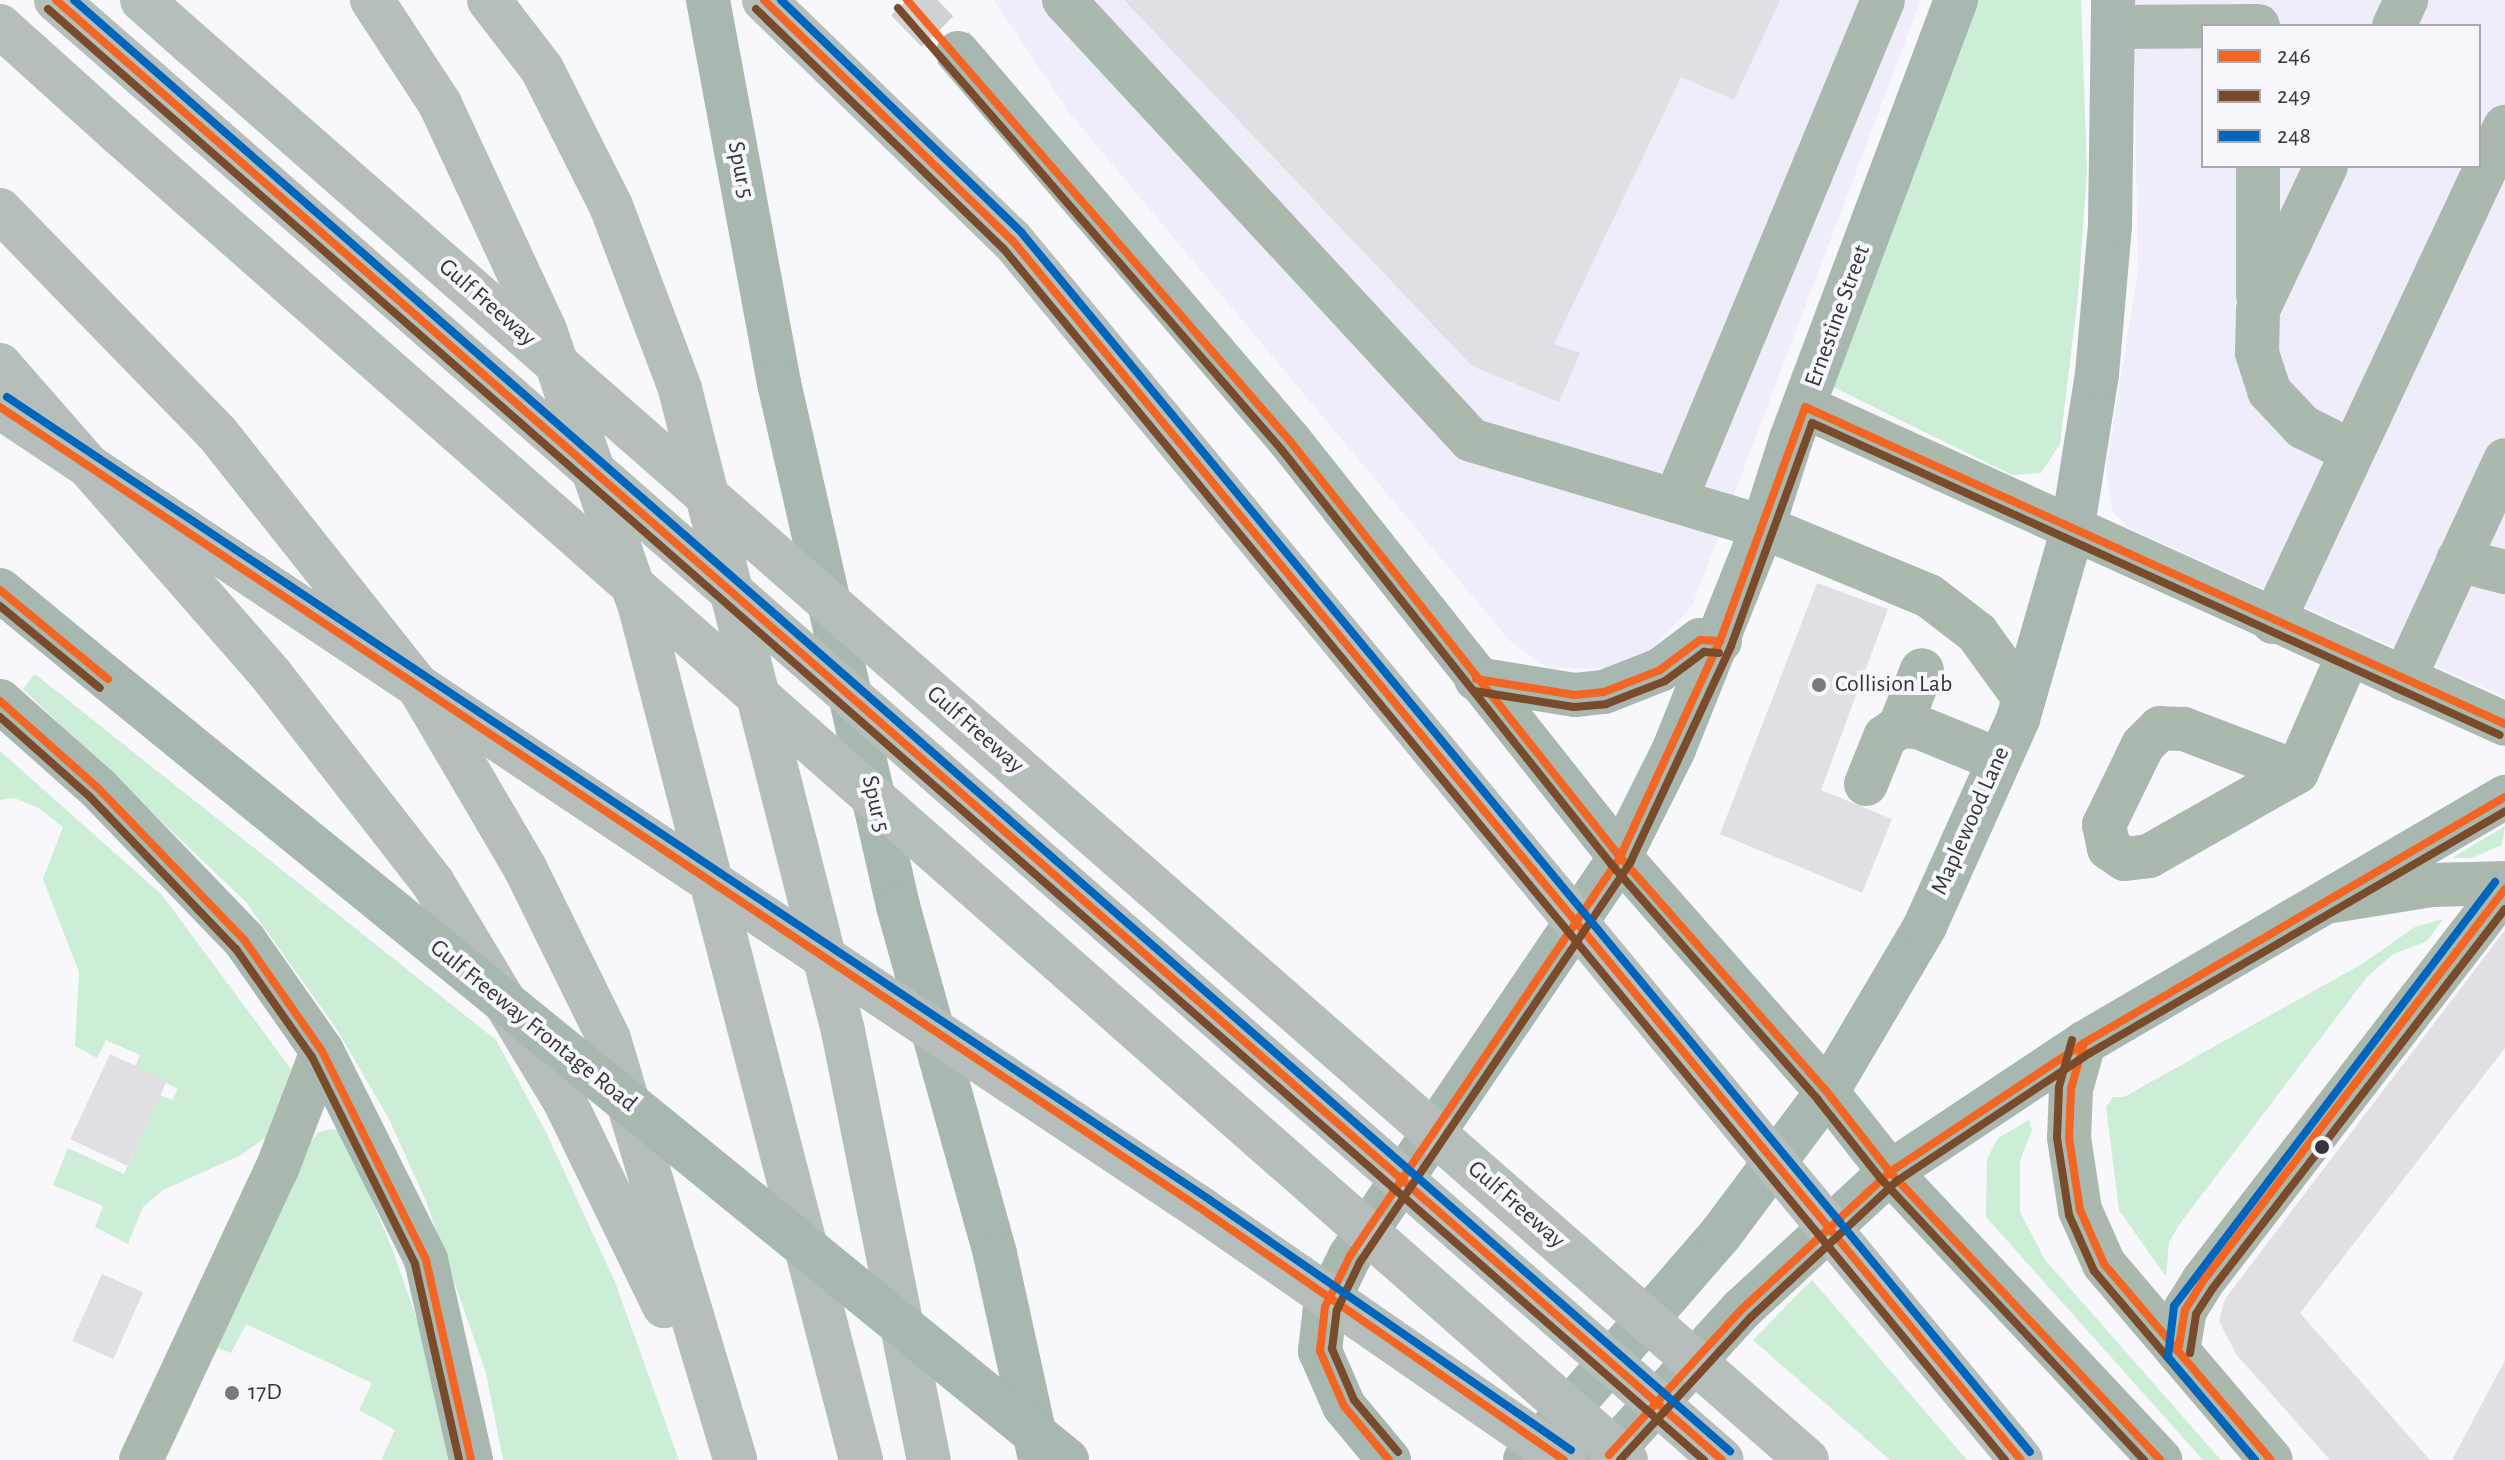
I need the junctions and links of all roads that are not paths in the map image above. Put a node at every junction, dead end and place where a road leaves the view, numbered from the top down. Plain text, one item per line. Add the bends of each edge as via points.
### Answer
1 (56, 0) edge
2 (142, 0) edge
3 (372, 0) edge
4 (489, 0) edge
5 (708, 0) edge
6 (764, 0) edge
7 (1064, 0) edge
8 (1883, 0) edge
9 (1956, 0) edge
10 (2406, 0) edge
11 (2114, 14) edge
12 (2258, 17) edge
13 (2395, 24) edge
14 (0, 26) edge
15 (958, 53) tunnel mouth
16 (2505, 127) edge
17 (2258, 168) edge
18 (2325, 168) edge
19 (0, 210) edge
20 (2258, 310) junction
21 (0, 365) edge
22 (0, 407) edge
23 (1805, 407) junction
24 (2351, 451) junction
25 (2505, 460) edge
26 (1675, 501) junction
27 (1763, 527) junction
28 (2072, 532) junction
29 (2458, 560) junction
30 (2505, 572) edge
31 (0, 590) edge
32 (2273, 622) junction
33 (1720, 641) junction
34 (2348, 655) junction
35 (1922, 670) dead end
36 (1476, 679) junction
37 (2404, 679) junction
38 (2024, 698) junction
39 (0, 701) edge
40 (2505, 724) edge
41 (1900, 726) junction
42 (1999, 760) junction
43 (2297, 772) dead end
44 (1866, 784) dead end
45 (2505, 797) edge
46 (1620, 857) junction
47 (2505, 883) edge
48 (2505, 889) edge
49 (2324, 903) junction
50 (2084, 1043) junction
51 (322, 1051) junction
52 (1827, 1092) junction
53 (1890, 1172) junction
54 (2178, 1351) junction
55 (141, 1460) edge
56 (471, 1460) edge
57 (728, 1460) edge
58 (735, 1460) edge
59 (861, 1460) edge
60 (929, 1460) edge
61 (1041, 1460) edge
62 (1067, 1460) edge
63 (1389, 1460) edge
64 (1525, 1460) edge
65 (1564, 1460) edge
66 (1604, 1460) edge
67 (1626, 1460) edge
68 (1722, 1460) edge
69 (1807, 1460) edge
70 (2021, 1460) edge
71 (2160, 1460) edge
72 (2271, 1460) edge

1 - 68 highway, bridge
2 - 69 highway, Gulf Freeway, bridge
3 - 59 highway via 440,104 545,330 641,611
4 - 60 highway via 542,69 611,206 680,389 843,1031
5 - 61 main road, Spur 5 via 779,383 884,845 995,1254
6 - 70 highway, bridge via 1012,240
7 - 26 street via 1471,440
8 - 26 street
9 - 23 main road, Ernestine Street
10 - 13 street
11 - 12 street
11 - 28 main road via 2110,225 2097,374
14 - 67 highway, bridge
15 - 36 main road via 1290,441
16 - 24 street
17 - 20 street
18 - 20 street
19 - 58 highway via 217,433 420,689 488,804 609,1039
20 - 24 street via 2257,353 2269,391 2303,427
21 - 57 highway via 272,676 433,883 565,1102 648,1266
22 - 65 highway, bridge via 1203,1210
23 - 27 main road, Ernestine Street
23 - 28 street
24 - 32 street
25 - 29 street
26 - 27 street
27 - 33 main road, Ernestine Street
27 - 38 street via 1929,596 1977,633
28 - 32 street
28 - 38 main road, Maplewood Lane
29 - 30 street
29 - 37 street
31 - 62 main road, Gulf Freeway Frontage Road, bridge
32 - 34 street
33 - 36 main road via 1700,640 1660,670 1604,692 1575,695
33 - 46 main road, Ernestine Street
34 - 37 street
34 - 43 street
35 - 41 street
36 - 46 main road
37 - 40 street
38 - 42 main road, Maplewood Lane
39 - 51 main road via 98,788 245,941
41 - 42 street via 1918,727
41 - 44 street via 1885,737
42 - 52 main road, Maplewood Lane via 1925,926
45 - 49 main road
46 - 52 main road
46 - 63 main road, Ernestine Street via 1350,1256 1325,1307 1320,1351 1344,1406
47 - 49 street via 2432,885
48 - 54 street via 2203,1281 2185,1310
49 - 50 main road
50 - 53 main road
50 - 54 street via 2071,1089 2069,1138 2080,1210 2104,1264
51 - 55 street via 277,1169
51 - 56 main road via 426,1260
52 - 53 main road
52 - 64 main road, Maplewood Lane via 1720,1235
53 - 66 main road via 1742,1309
53 - 71 main road
54 - 72 street

